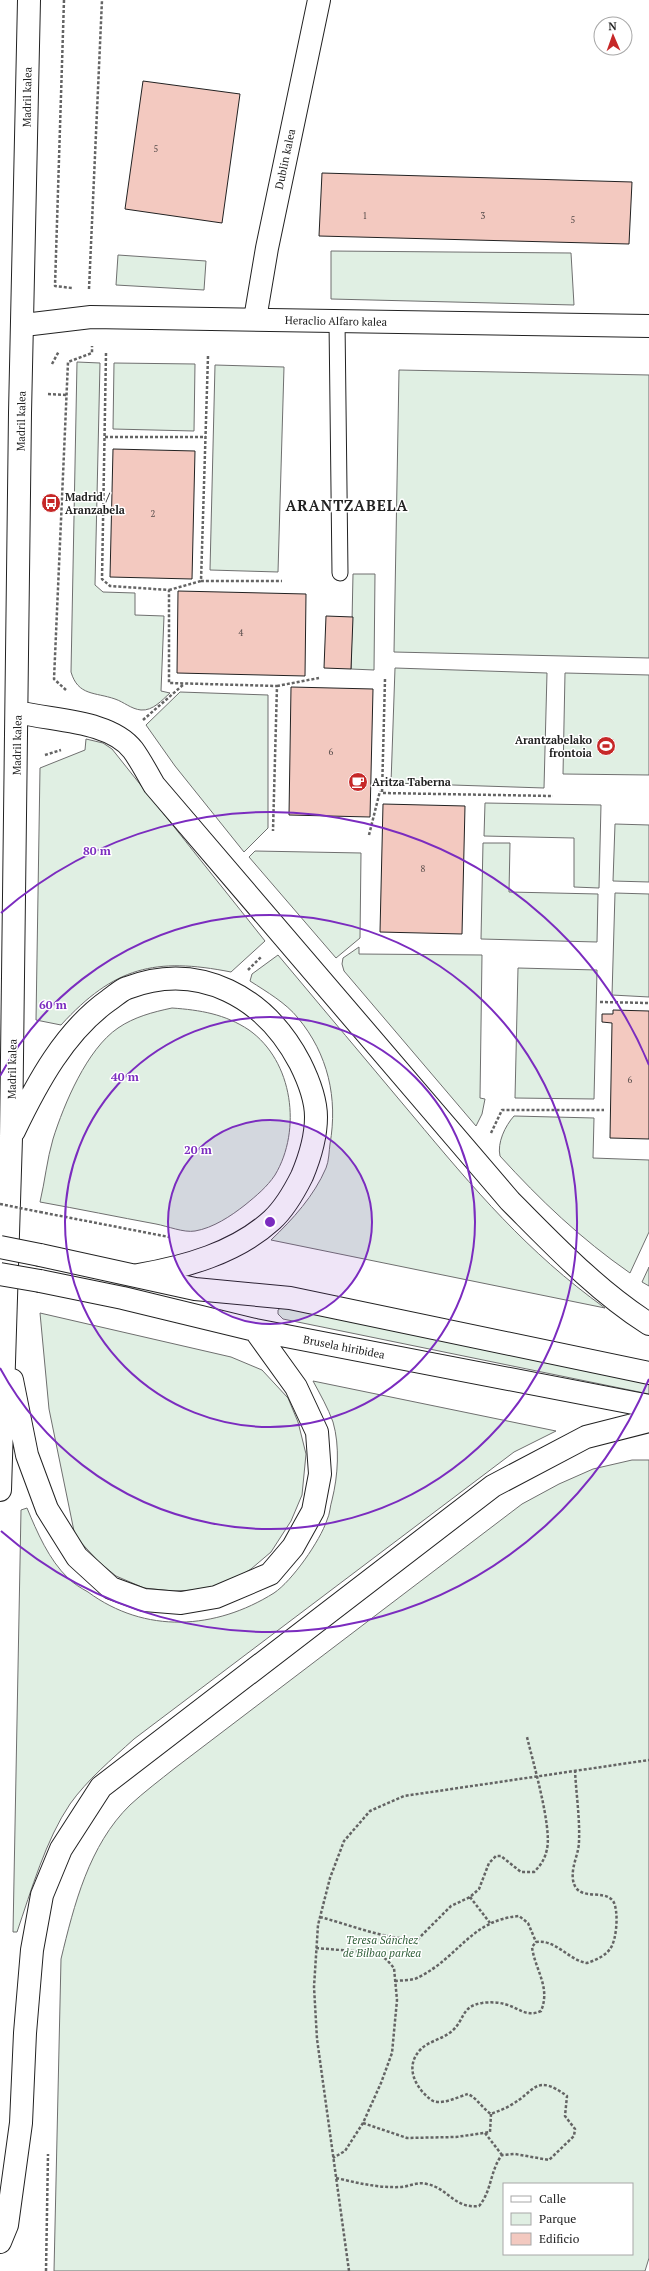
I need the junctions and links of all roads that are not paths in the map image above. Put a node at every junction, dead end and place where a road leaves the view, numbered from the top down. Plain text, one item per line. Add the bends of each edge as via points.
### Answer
1 (29, 0) edge
2 (319, 0) edge
3 (255, 319) junction
4 (337, 321) junction
5 (648, 321) edge
6 (24, 325) junction
7 (340, 573) dead end
8 (18, 712) junction
9 (11, 1138) junction
10 (0, 1247) edge
11 (0, 1274) edge
12 (138, 1275) junction
13 (649, 1324) edge
14 (4, 1328) junction
15 (255, 1330) junction
16 (649, 1373) edge
17 (649, 1406) edge
18 (649, 1421) edge
19 (0, 1490) edge
20 (0, 2242) edge

1 - 6 main road, Madril kalea
2 - 3 main road, Dublin kalea via 267,248
3 - 4 main road, Heraclio Alfaro kalea
3 - 6 main road, Heraclio Alfaro kalea via 91,318
4 - 5 main road, Heraclio Alfaro kalea
4 - 7 lane
6 - 8 main road, Madril kalea via 20,413
8 - 9 main road, Madril kalea
8 - 13 main road via 107,730 132,749 154,785 510,1201 570,1262 622,1306
9 - 12 main road via 27,1103 54,1058 90,1013 126,988 159,980 197,980 234,992 259,1009 292,1048 309,1080 316,1116 311,1156 293,1194 273,1220 241,1242 174,1269
9 - 14 main road, Madril kalea
10 - 12 main road, bridge
11 - 15 main road, Brusela hiribidea, bridge via 123,1298
12 - 16 main road via 195,1289 290,1298
14 - 15 main road via 20,1428 27,1455 47,1509 77,1557 111,1588 144,1600 180,1603 216,1597 270,1574 293,1548 312,1511 320,1474 317,1432 296,1388
14 - 19 main road, Madril kalea
15 - 17 main road, Brusela hiribidea
18 - 20 main road via 586,1437 493,1486 101,1788 61,1849 42,1895 32,1950 21,2123 7,2225

